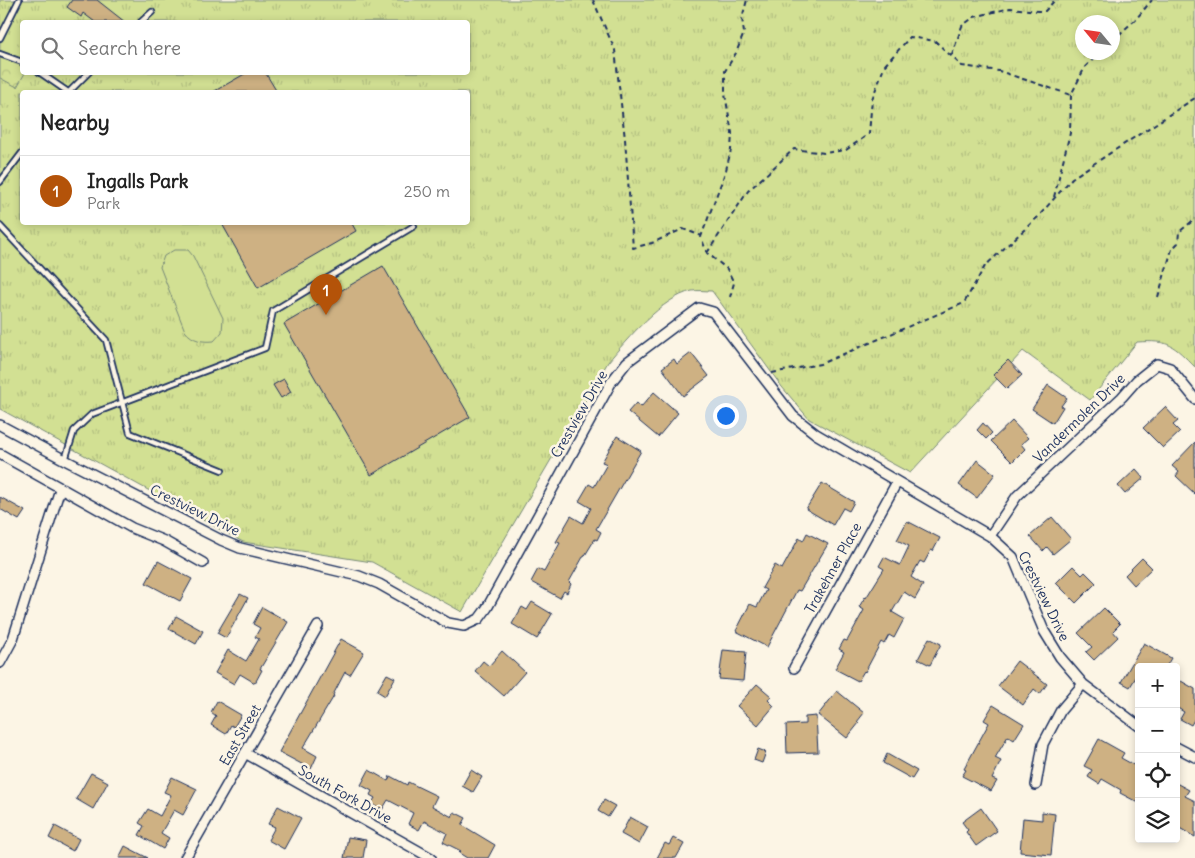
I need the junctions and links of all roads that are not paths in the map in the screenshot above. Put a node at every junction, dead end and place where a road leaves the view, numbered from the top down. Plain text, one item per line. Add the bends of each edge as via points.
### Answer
1 (19, 0) edge
2 (152, 12) dead end
3 (143, 20) edge
4 (0, 38) edge
5 (0, 54) edge
6 (20, 61) edge
7 (43, 75) edge
8 (86, 75) edge
9 (65, 90) edge
10 (70, 90) edge
11 (20, 156) edge
12 (0, 182) edge
13 (0, 226) edge
14 (414, 226) dead end
15 (1195, 399) edge
16 (122, 403) junction
17 (0, 425) edge
18 (0, 454) edge
19 (65, 460) junction
20 (222, 470) dead end
21 (897, 482) junction
22 (60, 490) junction
23 (990, 536) junction
24 (202, 563) dead end
25 (318, 626) dead end
26 (0, 663) edge
27 (794, 668) dead end
28 (1083, 684) junction
29 (1135, 723) edge
30 (1180, 749) edge
31 (245, 753) junction
32 (1195, 757) edge
33 (1036, 785) dead end
34 (185, 858) edge
35 (431, 858) edge

1 - 4 lane
2 - 3 lane
5 - 6 lane
7 - 9 lane
8 - 10 lane
11 - 12 lane
13 - 16 lane via 106,340
14 - 16 lane via 273,310 265,348
15 - 23 street, Vandermolen Drive via 1170,368 1157,364 1017,496
16 - 19 lane via 92,414 74,431
16 - 20 lane via 130,434
17 - 19 street, Crestview Drive
18 - 22 street
19 - 21 street, Crestview Drive via 240,548 359,576 448,623 464,626 479,619 487,608 612,381 627,362 698,308 713,312 793,416
21 - 23 street, Crestview Drive
21 - 27 street, Trakehner Place
22 - 24 street
22 - 26 street via 13,638
23 - 28 street, Crestview Drive via 1012,557 1044,631 1060,657
25 - 31 street, East Street
28 - 29 street, Crestview Drive
28 - 33 street via 1061,710 1043,744
30 - 32 street
31 - 34 street, East Street
31 - 35 street, South Fork Drive

